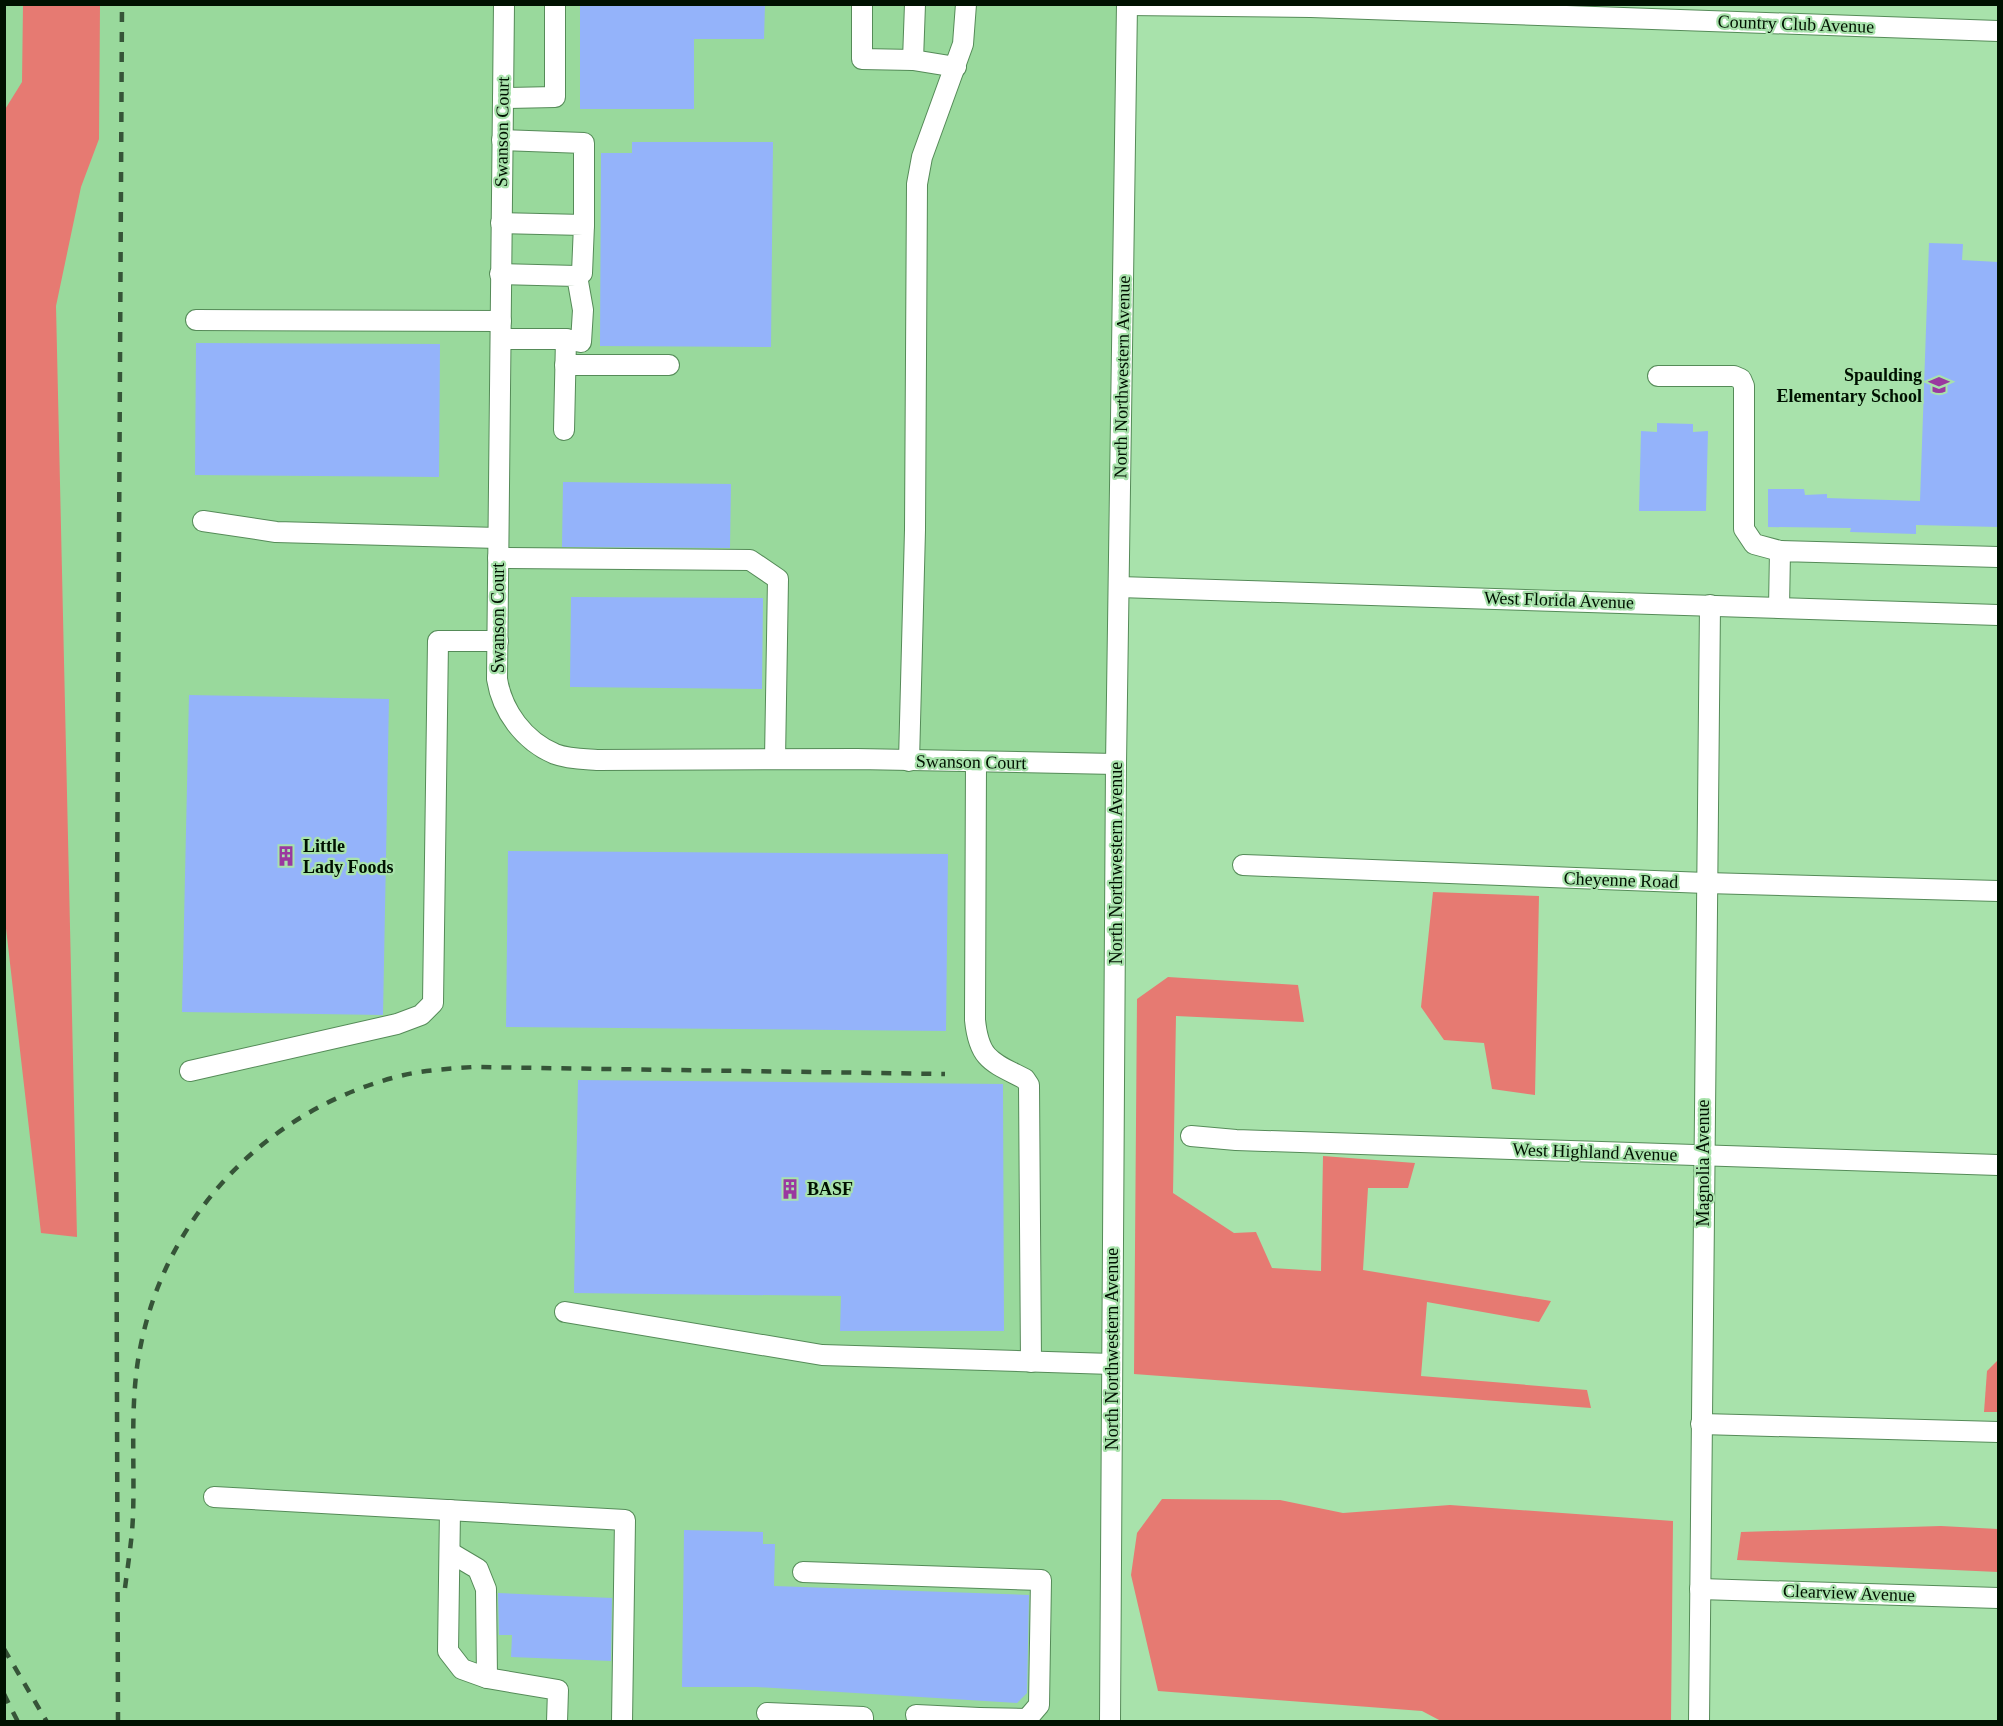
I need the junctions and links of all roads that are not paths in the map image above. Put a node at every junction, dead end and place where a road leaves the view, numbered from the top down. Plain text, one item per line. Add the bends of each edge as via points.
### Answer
1 (504, 4) edge
2 (555, 4) edge
3 (862, 4) edge
4 (915, 4) edge
5 (966, 4) edge
6 (1127, 5) edge
7 (1998, 31) edge
8 (913, 60) junction
9 (956, 67) junction
10 (503, 98) junction
11 (502, 140) junction
12 (501, 223) junction
13 (584, 225) junction
14 (501, 274) junction
15 (577, 276) junction
16 (196, 320) dead end
17 (501, 330) junction
18 (566, 339) junction
19 (565, 365) junction
20 (669, 365) dead end
21 (1658, 376) dead end
22 (564, 430) dead end
23 (203, 521) dead end
24 (498, 538) junction
25 (1780, 551) junction
26 (1998, 557) edge
27 (498, 558) junction
28 (1119, 587) junction
29 (1710, 605) junction
30 (1779, 608) junction
31 (1998, 615) edge
32 (498, 641) junction
33 (776, 759) junction
34 (909, 760) junction
35 (976, 762) junction
36 (1116, 764) junction
37 (1243, 865) dead end
38 (1706, 883) junction
39 (1998, 891) edge
40 (190, 1071) dead end
41 (1191, 1136) dead end
42 (1703, 1156) junction
43 (1998, 1165) edge
44 (565, 1312) dead end
45 (1031, 1362) junction
46 (1112, 1365) junction
47 (1701, 1424) junction
48 (1998, 1432) edge
49 (214, 1497) dead end
50 (450, 1510) junction
51 (451, 1553) junction
52 (803, 1572) dead end
53 (1700, 1589) junction
54 (1998, 1598) edge
55 (487, 1678) junction
56 (767, 1713) dead end
57 (916, 1715) dead end
58 (979, 1720) edge
59 (556, 1722) edge
60 (622, 1722) edge
61 (863, 1722) edge
62 (1110, 1722) edge
63 (1699, 1722) edge

1 - 10 street, Swanson Court
2 - 10 street via 555,97
3 - 8 street via 862,59
4 - 8 street
5 - 9 street via 963,45
6 - 7 street, Country Club Avenue via 1311,7
6 - 28 street, North Northwestern Avenue
8 - 9 street
9 - 34 street via 922,157 917,184
10 - 11 street, Swanson Court
11 - 12 street, Swanson Court
11 - 13 street via 584,143
12 - 13 street
12 - 14 street, Swanson Court
13 - 15 street via 582,273
14 - 15 street
14 - 17 street, Swanson Court
15 - 18 street via 583,310 580,342
16 - 17 street
17 - 18 street
17 - 24 street, Swanson Court
18 - 19 street
19 - 20 street
19 - 22 street
21 - 25 street via 1741,379 1743,529 1754,544
23 - 24 street via 276,532
24 - 27 street, Swanson Court
25 - 26 street
25 - 30 street
27 - 32 street, Swanson Court
27 - 33 street via 750,560 778,579
28 - 29 street, West Florida Avenue
28 - 36 street, North Northwestern Avenue
29 - 30 street, West Florida Avenue
29 - 38 street, Magnolia Avenue
30 - 31 street, West Florida Avenue
32 - 33 street, Swanson Court via 497,679 508,712 537,743 555,753 597,760
32 - 40 street via 438,641 433,1003 421,1015 397,1024
33 - 34 street, Swanson Court
34 - 35 street, Swanson Court
35 - 36 street, Swanson Court
35 - 45 street via 977,1042 987,1058 1029,1085
36 - 46 street, North Northwestern Avenue
37 - 38 street, Cheyenne Road
38 - 39 street, Cheyenne Road
38 - 42 street, Magnolia Avenue
41 - 42 street, West Highland Avenue
42 - 43 street, West Highland Avenue
42 - 47 street, Magnolia Avenue
44 - 45 street via 822,1354
45 - 46 street
46 - 62 street, North Northwestern Avenue
47 - 48 street
47 - 53 street, Magnolia Avenue
49 - 50 street
50 - 51 street
50 - 60 street via 625,1520
51 - 55 street via 478,1569 486,1589
51 - 55 street via 448,1651 462,1669
52 - 58 street via 1041,1580 1039,1706 1027,1719
53 - 54 street, Clearview Avenue
53 - 63 street, Magnolia Avenue
55 - 59 street via 558,1690
56 - 61 street via 863,1717
57 - 58 street

